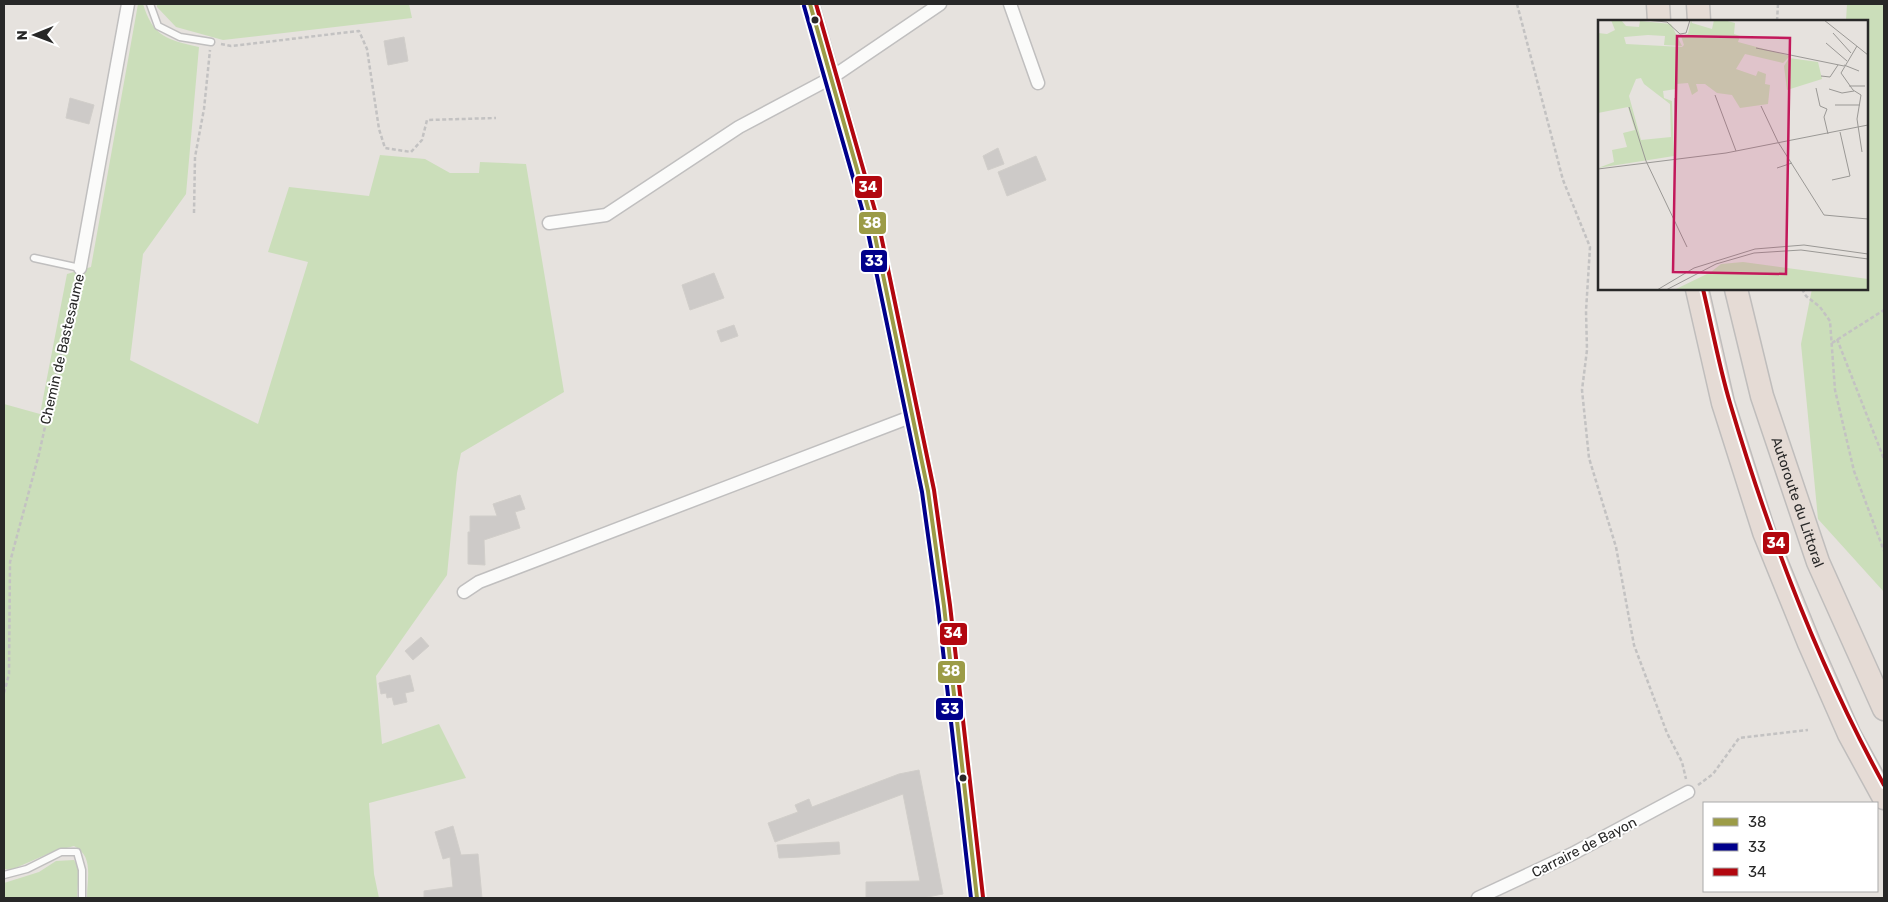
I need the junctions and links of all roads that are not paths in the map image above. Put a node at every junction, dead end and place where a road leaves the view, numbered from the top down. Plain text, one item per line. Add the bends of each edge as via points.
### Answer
1 (128, 4) edge
2 (150, 4) edge
3 (810, 4) edge
4 (940, 4) edge
5 (1010, 4) edge
6 (1658, 4) edge
7 (1698, 4) edge
8 (1660, 20) edge
9 (1699, 20) edge
10 (211, 42) road end
11 (831, 78) junction
12 (1038, 83) dead end
13 (550, 223) dead end
14 (34, 258) dead end
15 (80, 268) joint
16 (1697, 290) edge
17 (1736, 290) edge
18 (913, 416) junction
19 (464, 592) dead end
20 (1884, 709) edge
21 (1688, 792) road end
22 (1884, 798) edge
23 (4, 875) edge
24 (82, 898) edge
25 (977, 898) edge
26 (1478, 898) edge

1 - 15 street, Chemin de Bastesaume
2 - 10 lane via 158,26 180,37
3 - 11 main road
4 - 11 street
5 - 12 street
6 - 8 highway
7 - 9 highway
11 - 13 street via 739,127 606,215
11 - 18 main road via 872,222
14 - 15 lane
16 - 22 highway via 1723,403 1764,532 1845,725
17 - 20 highway, Autoroute du Littoral via 1762,396 1818,562
18 - 19 street via 479,582
18 - 25 main road via 928,492 944,606
21 - 26 street, Carraire de Bayon via 1572,854
23 - 24 lane via 27,869 61,852 78,852

